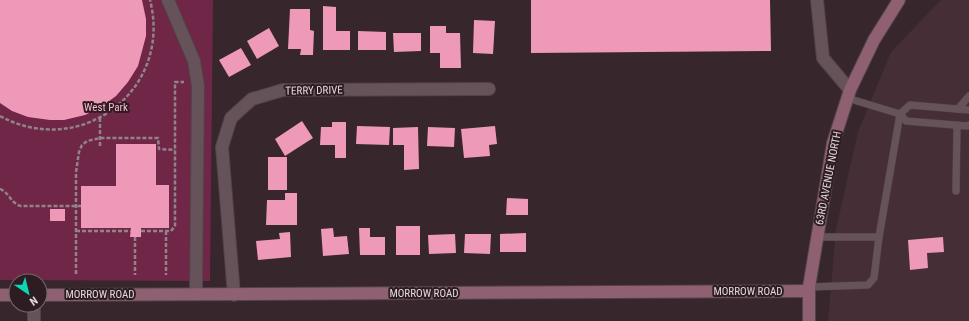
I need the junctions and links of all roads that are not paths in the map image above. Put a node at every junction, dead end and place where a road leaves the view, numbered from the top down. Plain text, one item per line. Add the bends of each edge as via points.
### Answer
1 (168, 0) edge
2 (817, 0) edge
3 (899, 0) edge
4 (489, 89) dead end
5 (848, 94) junction
6 (969, 96) edge
7 (958, 109) junction
8 (969, 110) edge
9 (900, 114) junction
10 (957, 125) junction
11 (969, 125) edge
12 (956, 191) dead end
13 (817, 237) junction
14 (879, 237) junction
15 (809, 289) junction
16 (196, 294) junction
17 (48, 295) edge
18 (234, 295) junction
19 (809, 321) edge

1 - 16 street via 192,55 198,86
2 - 5 street via 823,58
3 - 5 street, 63RD AVENUE NORTH via 874,40
4 - 18 street, TERRY DRIVE via 283,90 252,98 231,118 222,147
5 - 9 lane
5 - 13 street, 63RD AVENUE NORTH via 832,143
6 - 7 lane
7 - 8 lane
7 - 9 lane via 910,105
9 - 10 lane via 906,121
9 - 14 lane
10 - 11 lane
10 - 12 lane
13 - 14 lane
13 - 15 street, 63RD AVENUE NORTH
14 - 15 lane via 874,278 868,285
15 - 18 street, MORROW ROAD
15 - 19 street, 63RD AVENUE NORTH
16 - 17 street, MORROW ROAD
16 - 18 street, MORROW ROAD

